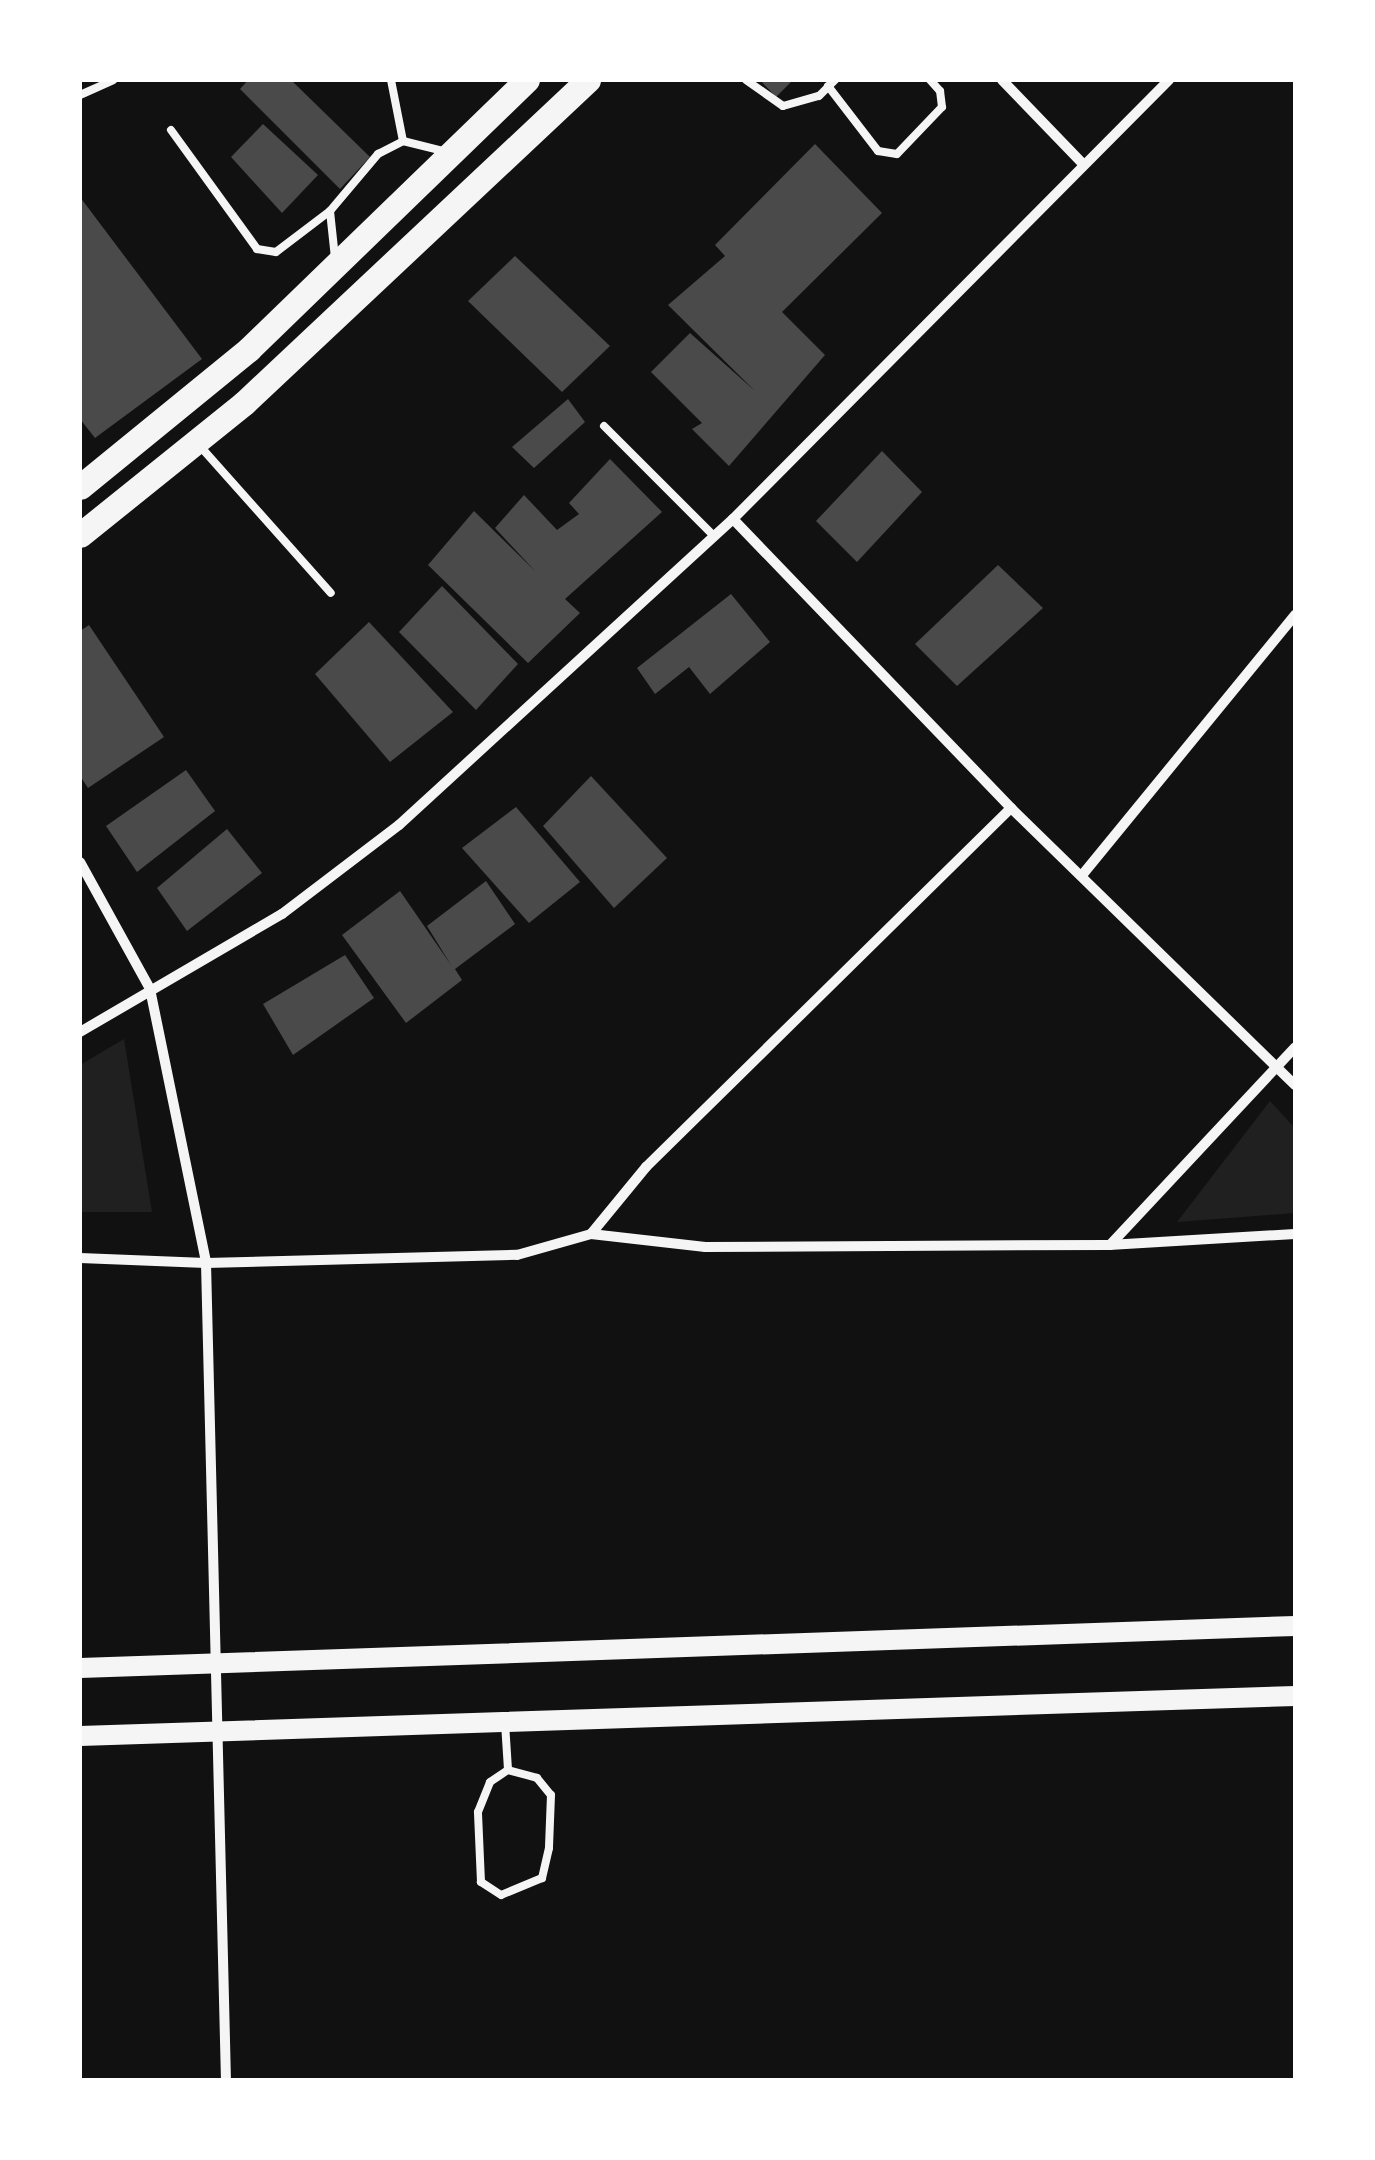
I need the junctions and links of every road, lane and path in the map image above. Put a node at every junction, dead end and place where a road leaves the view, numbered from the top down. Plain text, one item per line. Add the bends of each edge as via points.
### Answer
1 (113, 80) edge
2 (391, 80) edge
3 (527, 80) edge
4 (588, 80) edge
5 (746, 80) edge
6 (930, 80) edge
7 (1002, 80) edge
8 (1169, 80) edge
9 (832, 83) edge
10 (500, 91) edge
11 (80, 96) edge
12 (170, 130) dead end
13 (404, 141) junction
14 (451, 153) junction
15 (1083, 164) junction
16 (330, 211) junction
17 (335, 265) junction
18 (604, 426) dead end
19 (196, 441) junction
20 (80, 487) edge
21 (733, 519) junction
22 (80, 535) edge
23 (714, 536) junction
24 (330, 592) dead end
25 (1295, 616) edge
26 (1011, 808) junction
27 (80, 862) edge
28 (1083, 874) junction
29 (150, 990) junction
30 (80, 1032) edge
31 (1295, 1048) edge
32 (1276, 1068) junction
33 (1295, 1085) edge
34 (591, 1234) junction
35 (1295, 1234) edge
36 (1109, 1246) junction
37 (80, 1258) edge
38 (206, 1264) junction
39 (1295, 1626) edge
40 (215, 1662) junction
41 (80, 1668) edge
42 (1295, 1696) edge
43 (505, 1723) junction
44 (217, 1732) junction
45 (80, 1736) edge
46 (508, 1770) junction
47 (226, 2080) edge

1 - 11 lane
2 - 13 lane
3 - 10 main road
4 - 19 main road
5 - 9 lane via 783,106 804,104
6 - 9 lane via 942,107 897,154 878,151
7 - 15 street
8 - 15 street
10 - 14 main road
12 - 16 lane via 257,249 276,252
13 - 14 lane
13 - 16 lane via 378,154
14 - 17 main road
15 - 21 street
16 - 17 lane
17 - 20 main road via 249,349
18 - 23 lane
19 - 22 main road
19 - 24 lane
21 - 23 street
21 - 26 street
23 - 29 street via 399,825 282,914
25 - 28 street
26 - 28 street
26 - 34 street via 646,1166
27 - 29 street
28 - 32 street
29 - 30 street
29 - 38 street
31 - 32 street
32 - 33 street
32 - 36 street
34 - 36 street via 704,1247
34 - 38 street via 516,1255
35 - 36 street
37 - 38 street
38 - 40 street
39 - 40 main road
40 - 41 main road
40 - 44 street
42 - 43 main road
43 - 44 main road
43 - 46 lane
44 - 45 main road
44 - 47 street
46 - 46 lane via 490,1782 478,1812 481,1882 500,1895 542,1878 549,1848 551,1795 537,1778

